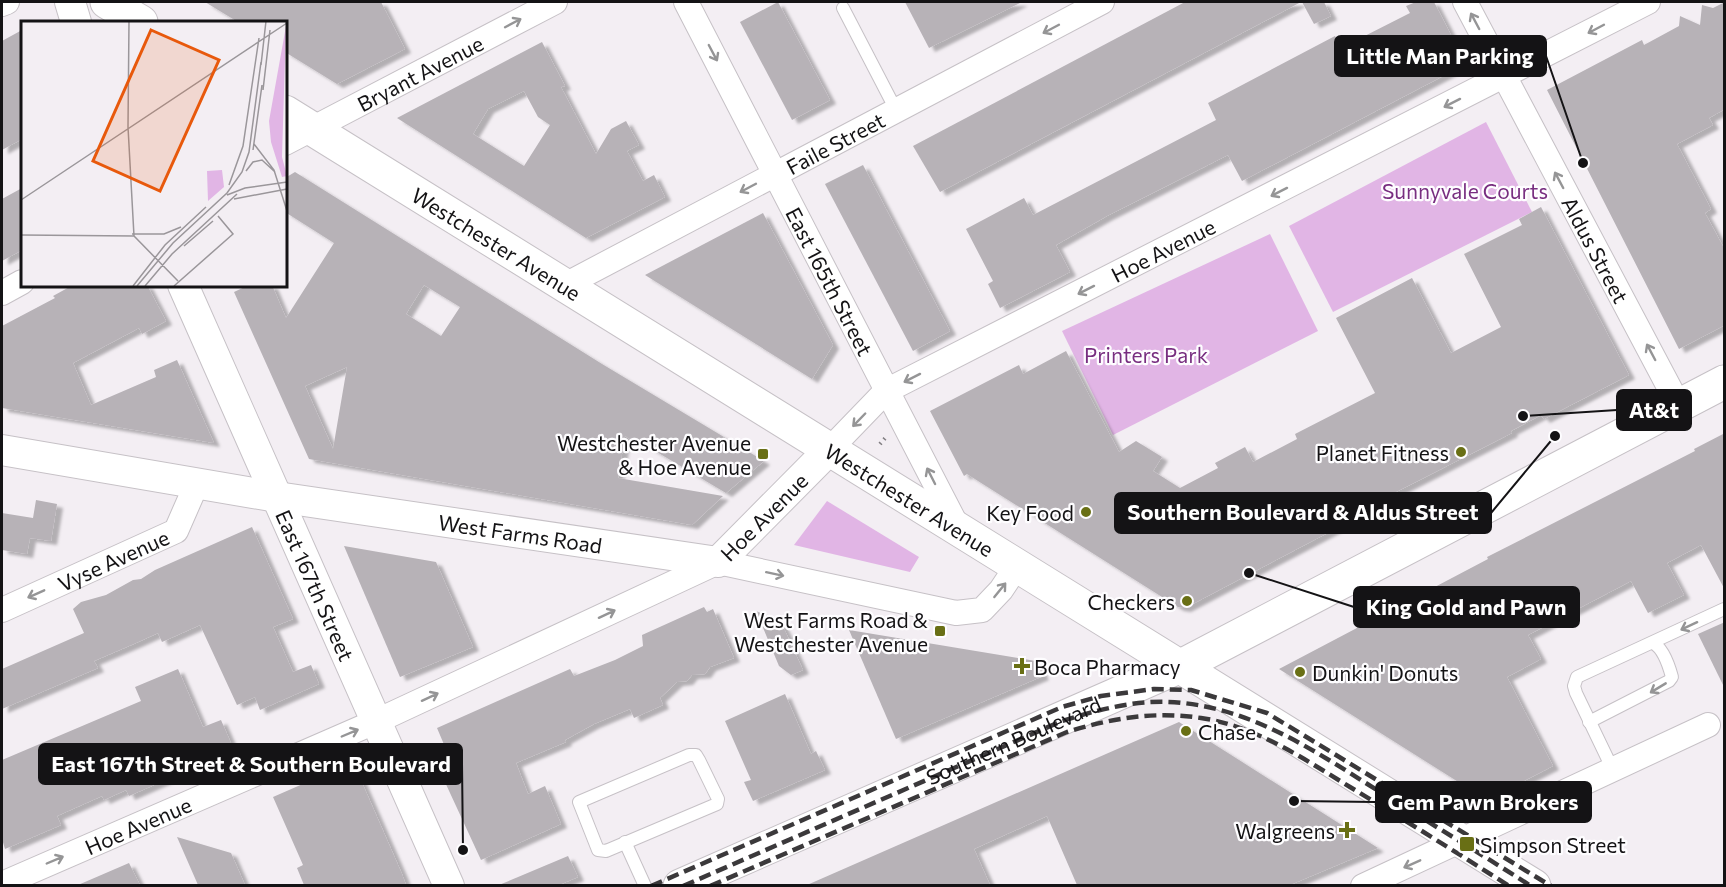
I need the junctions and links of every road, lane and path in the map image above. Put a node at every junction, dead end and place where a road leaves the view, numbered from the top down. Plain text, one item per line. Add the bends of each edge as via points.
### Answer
1 (7, 2) edge
2 (70, 2) edge
3 (107, 2) edge
4 (555, 2) edge
5 (686, 2) edge
6 (1102, 2) edge
7 (1465, 2) edge
8 (1648, 2) edge
9 (2, 4) edge
10 (843, 8) dead end
11 (76, 21) edge
12 (139, 21) edge
13 (1505, 77) junction
14 (896, 110) junction
15 (286, 114) edge
16 (299, 136) edge
17 (776, 173) junction
18 (21, 283) edge
19 (567, 284) junction
20 (183, 286) edge
21 (2, 293) edge
22 (1725, 382) edge
23 (886, 392) junction
24 (1678, 404) junction
25 (878, 433) dead end
26 (880, 444) dead end
27 (831, 448) junction
28 (2, 450) edge
29 (197, 483) junction
30 (277, 497) junction
31 (958, 528) junction
32 (718, 562) junction
33 (1017, 566) junction
34 (1725, 609) edge
35 (2, 610) edge
36 (1653, 643) junction
37 (1181, 666) junction
38 (377, 721) junction
39 (1589, 722) junction
40 (1708, 725) dead end
41 (1613, 770) junction
42 (626, 842) junction
43 (1461, 842) junction
44 (2, 884) edge
45 (449, 885) edge
46 (645, 885) edge
47 (680, 885) edge
48 (1363, 885) edge
49 (1534, 885) edge

1 - 9 street
2 - 11 street
3 - 12 main road
16 -> 4 street, Bryant Avenue
5 -> 17 street, East 165th Street
6 -> 14 street, Faile Street
13 -> 7 street, Aldus Street
8 -> 13 street, Hoe Avenue
10 - 14 lane
13 -> 23 street, Hoe Avenue
24 -> 13 street, Aldus Street
14 - 17 street, Faile Street
15 - 16 main road, Westchester Avenue
16 - 19 main road, Westchester Avenue
17 -> 19 street, Faile Street
17 - 23 street, East 165th Street
18 - 21 street
19 - 27 main road, Westchester Avenue
20 - 30 street, East 167th Street
22 - 24 main road, Southern Boulevard
23 -> 27 street, Hoe Avenue
31 -> 23 street, East 165th Street
24 - 37 main road, Southern Boulevard
25 - 26 path via 886,437
27 - 31 main road, Westchester Avenue
27 - 32 street, Hoe Avenue
28 - 29 street, West Farms Road
29 - 30 street, West Farms Road
29 -> 35 street, Vyse Avenue via 176,531
30 - 32 street, West Farms Road
30 - 38 street, East 167th Street
31 - 33 main road, Westchester Avenue
32 -> 33 street, West Farms Road via 956,613 982,610 1002,590
38 -> 32 street, Hoe Avenue
33 - 37 main road, Westchester Avenue
34 -> 36 lane
36 - 39 lane via 1577,677 1574,686
36 -> 39 lane via 1658,645 1671,670 1669,681
37 - 43 main road, Westchester Avenue
37 - 47 main road, Southern Boulevard
44 -> 38 street, Hoe Avenue
38 - 45 street, East 167th Street
39 - 41 lane
40 - 41 street
41 - 43 street
42 - 42 lane via 598,850 579,802 696,755 717,804
42 - 46 lane
43 -> 48 street
43 - 49 main road, Westchester Avenue

